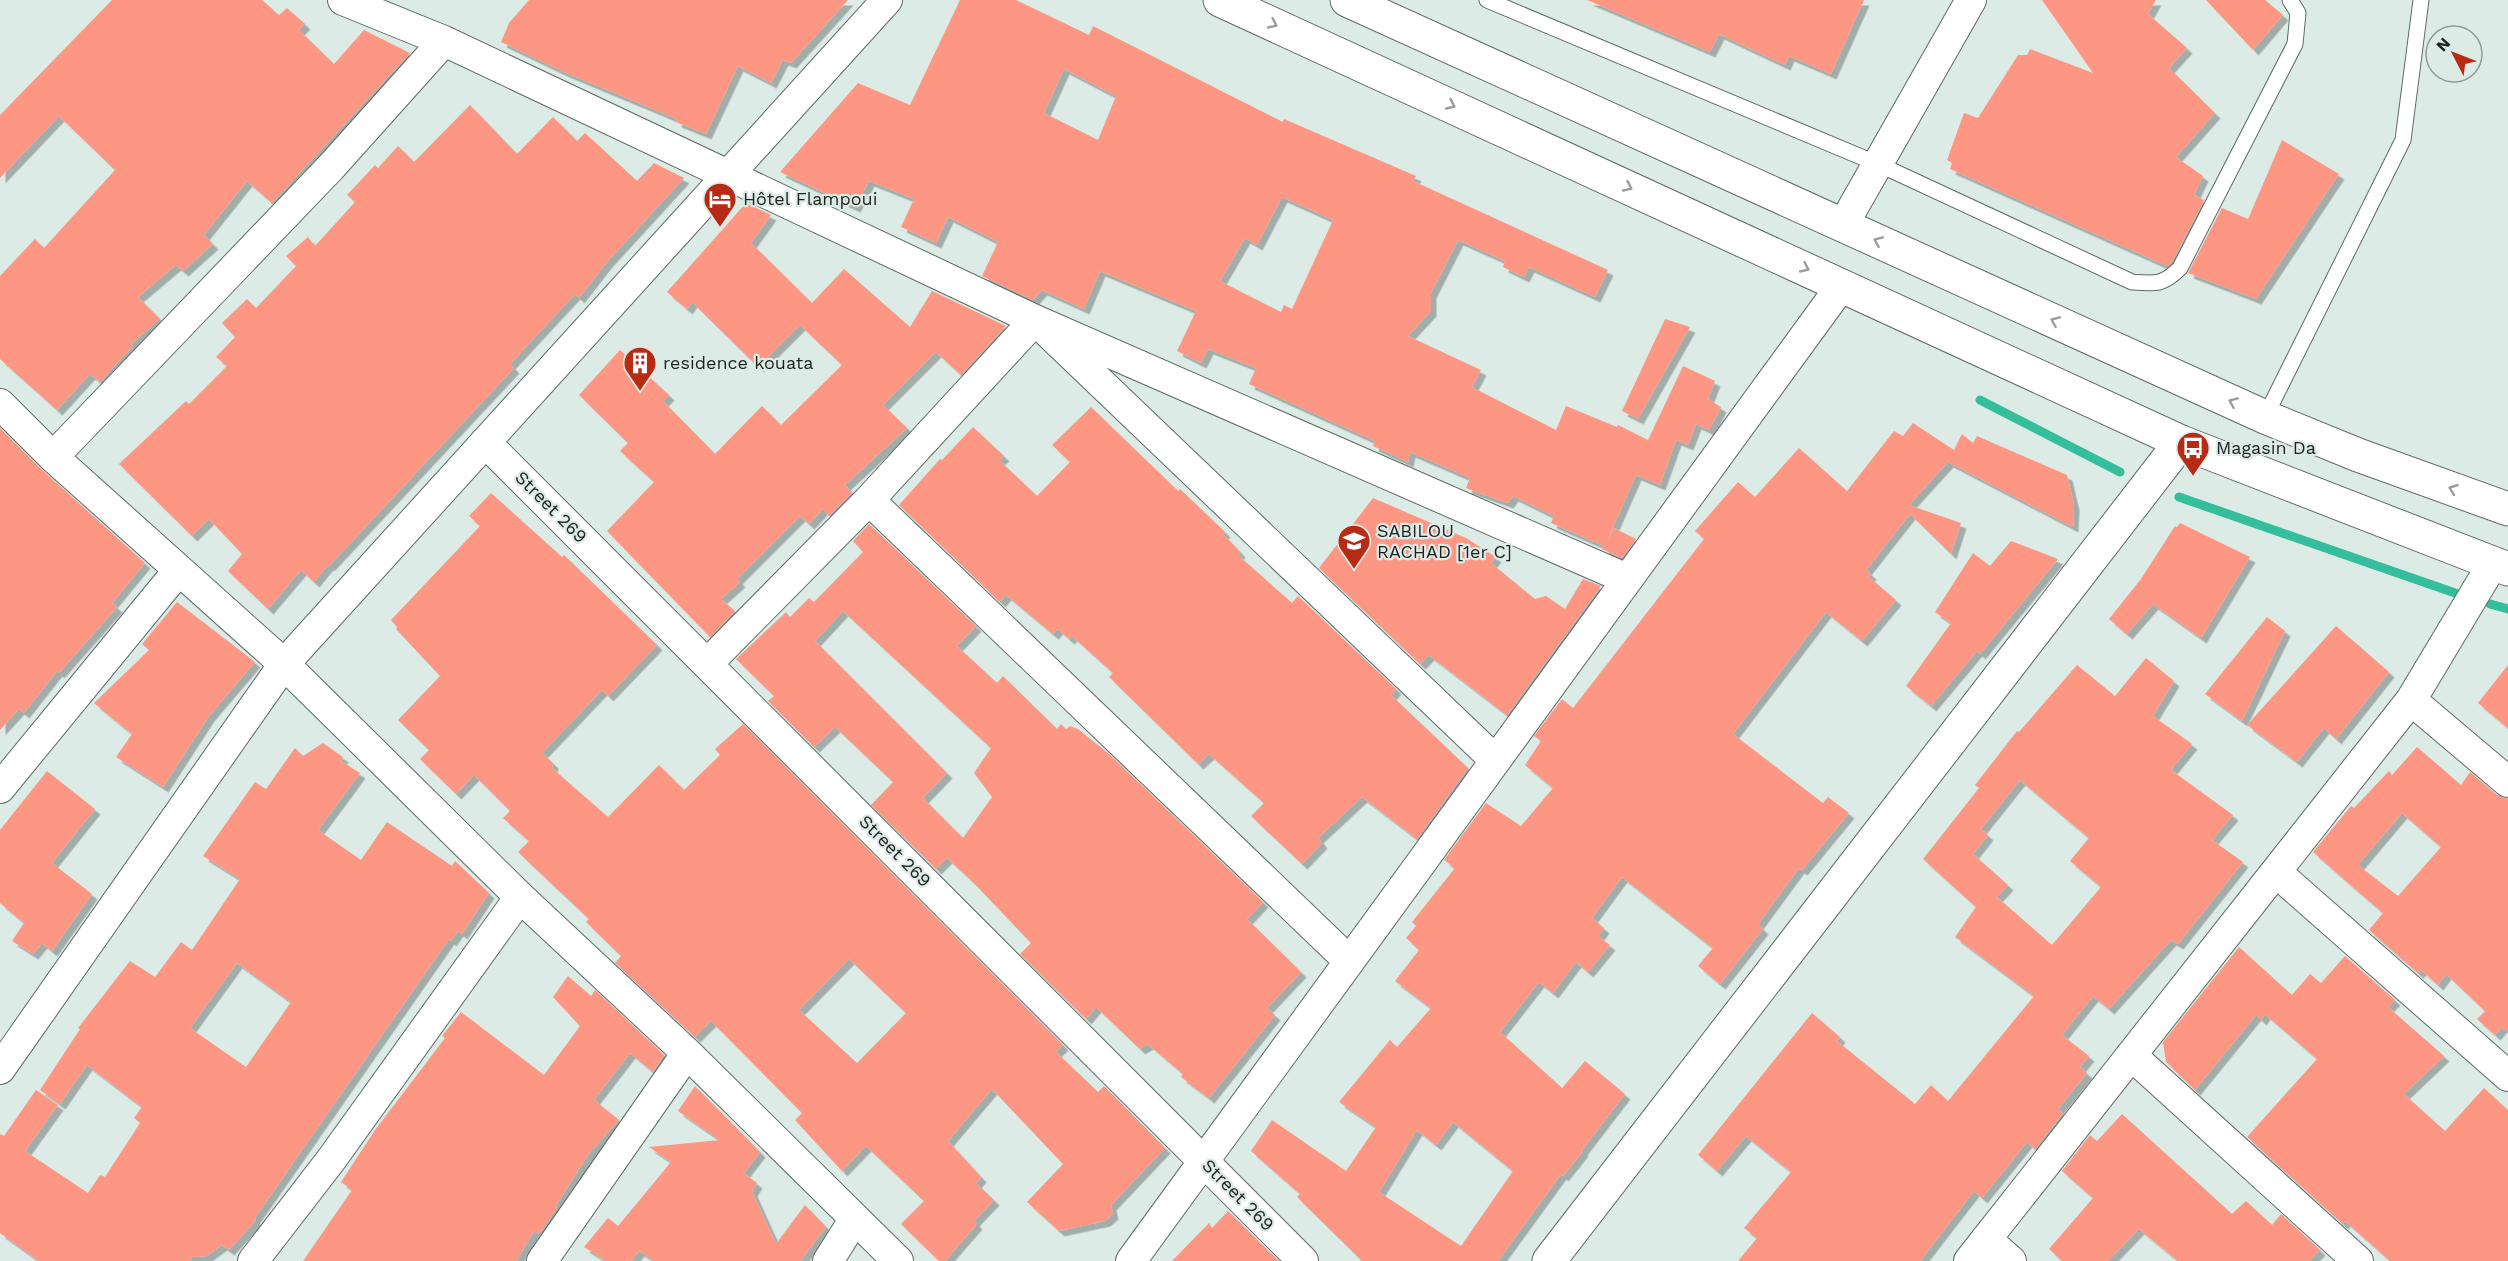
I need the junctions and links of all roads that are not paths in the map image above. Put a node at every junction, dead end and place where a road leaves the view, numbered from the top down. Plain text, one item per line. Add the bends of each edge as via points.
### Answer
1 (343, 0) edge
2 (887, 0) edge
3 (1220, 0) edge
4 (1347, 0) edge
5 (1486, 0) edge
6 (1971, 0) edge
7 (2290, 0) edge
8 (2421, 0) edge
9 (444, 41) junction
10 (1878, 164) junction
11 (728, 176) junction
12 (1843, 225) junction
13 (1842, 285) junction
14 (1035, 320) junction
15 (0, 404) edge
16 (2265, 417) junction
17 (485, 442) junction
18 (2181, 442) junction
19 (53, 457) junction
20 (869, 500) junction
21 (2508, 509) edge
22 (2500, 567) edge
23 (178, 571) junction
24 (1627, 579) junction
25 (708, 663) junction
26 (284, 664) junction
27 (2411, 700) junction
28 (1495, 760) junction
29 (2508, 782) edge
30 (0, 789) edge
31 (2276, 872) junction
32 (520, 897) junction
33 (1349, 961) junction
34 (687, 1053) junction
35 (2131, 1055) junction
36 (0, 1069) edge
37 (2508, 1076) edge
38 (1204, 1161) junction
39 (854, 1220) junction
40 (1977, 1250) edge
41 (253, 1261) edge
42 (542, 1261) edge
43 (828, 1261) edge
44 (898, 1261) edge
45 (1131, 1261) edge
46 (1303, 1261) edge
47 (1549, 1261) edge
48 (2011, 1261) edge
49 (2358, 1261) edge

1 - 9 street
2 - 11 street
3 -> 13 main road
4 - 12 main road
5 - 10 lane
6 - 10 street
7 - 10 lane via 2298,13 2295,44 2180,268 2168,280 2155,284 2132,282
8 - 16 lane via 2403,140
9 - 11 street
9 - 19 street via 331,167
10 - 12 street
11 - 14 street
11 - 17 street
16 -> 12 main road
13 - 18 main road
13 - 24 street
14 - 20 street
14 - 24 street
14 - 28 street
15 - 19 street
21 -> 16 main road
17 - 25 street, Street 269
17 - 26 street
18 - 22 main road
18 - 47 main road
19 - 23 street
20 - 25 street
20 - 33 street
22 - 27 street
23 - 26 street
23 - 30 street
24 - 28 street
25 - 38 street, Street 269
26 - 32 street
26 - 36 street
27 - 29 street
27 - 31 street
28 - 33 street
31 - 35 street
31 - 37 street
32 - 34 street
32 - 41 street via 331,1160
33 - 38 street
34 - 39 street
34 - 42 street
35 - 40 street
35 - 49 street
38 - 45 street
38 - 46 street, Street 269
39 - 43 street
39 - 44 street
40 - 48 street

